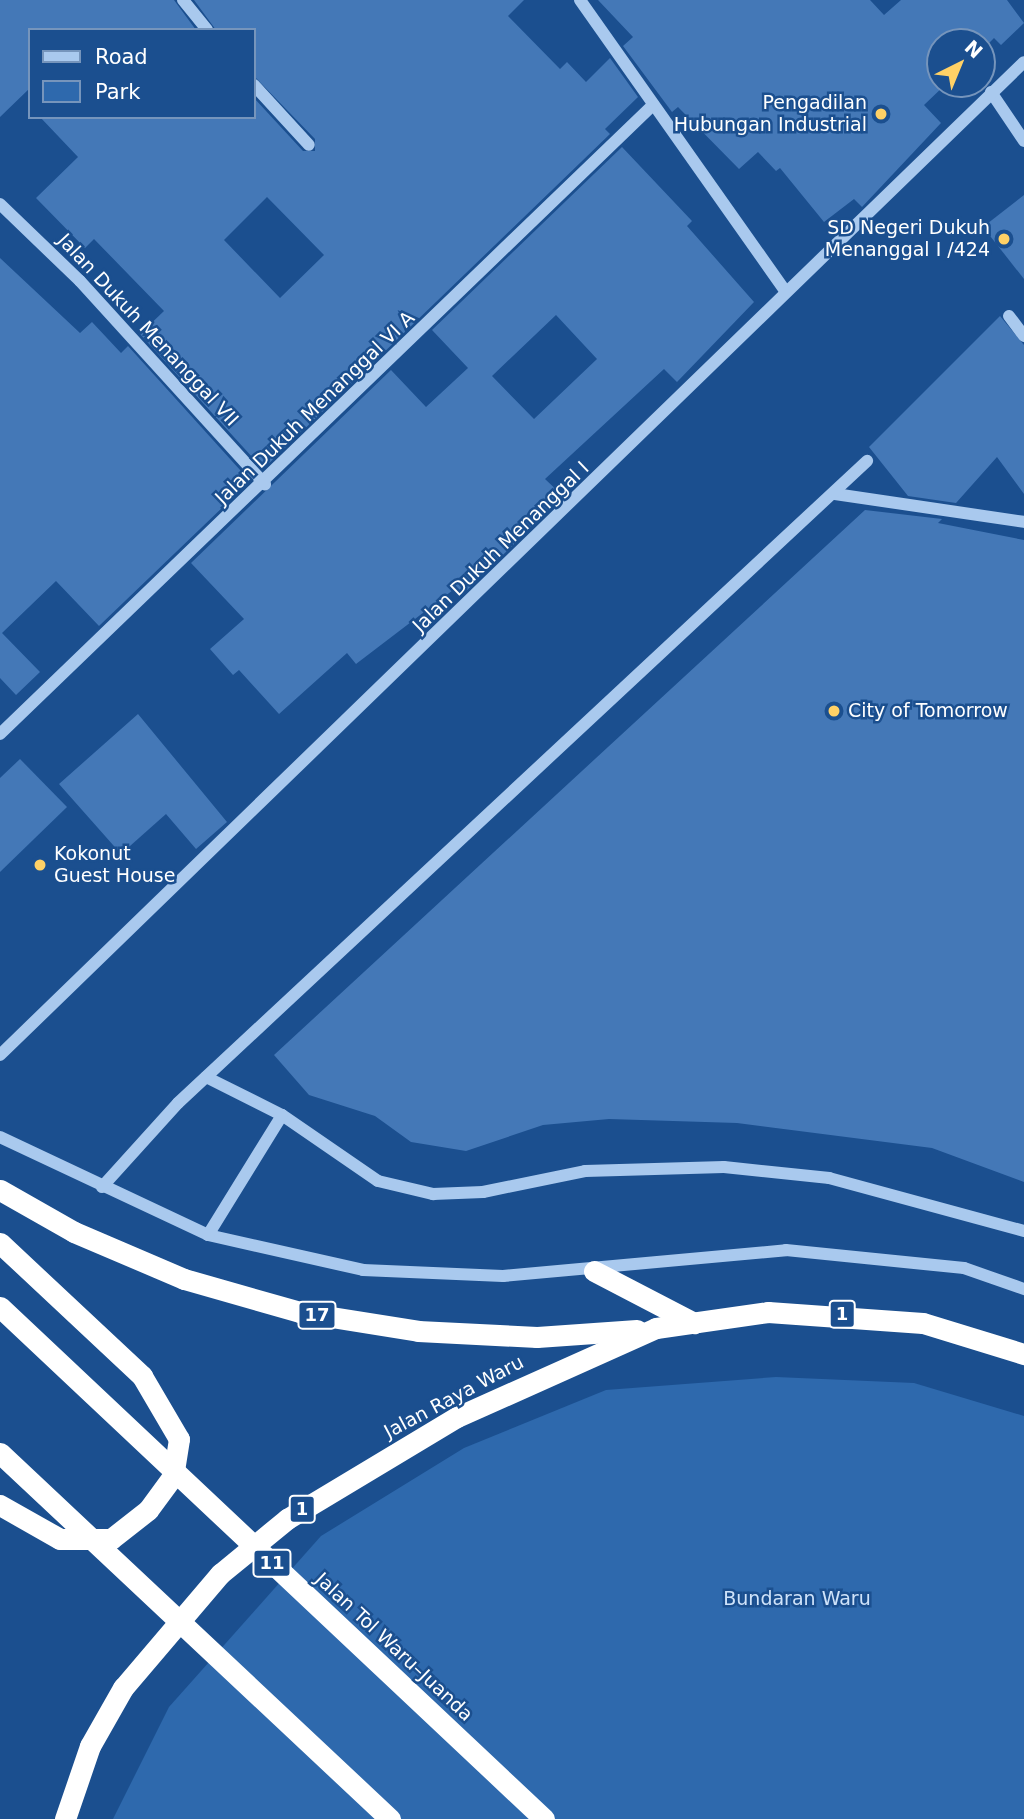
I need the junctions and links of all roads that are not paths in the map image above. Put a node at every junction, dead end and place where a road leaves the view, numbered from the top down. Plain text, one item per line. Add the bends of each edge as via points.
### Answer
1 (183, 0) edge
2 (580, 0) edge
3 (205, 28) edge
4 (1024, 62) edge
5 (256, 87) edge
6 (996, 87) edge
7 (985, 98) edge
8 (995, 98) edge
9 (653, 106) junction
10 (1024, 141) edge
11 (309, 145) dead end
12 (0, 204) edge
13 (786, 292) junction
14 (1009, 316) dead end
15 (1024, 336) edge
16 (867, 461) dead end
17 (265, 484) junction
18 (835, 494) junction
19 (1024, 522) edge
20 (0, 734) edge
21 (0, 1055) edge
22 (206, 1077) junction
23 (282, 1115) junction
24 (0, 1137) edge
25 (102, 1187) junction
26 (0, 1190) edge
27 (1024, 1231) edge
28 (208, 1235) junction
29 (0, 1243) edge
30 (594, 1271) junction
31 (1024, 1289) edge
32 (0, 1307) edge
33 (694, 1323) junction
34 (656, 1328) junction
35 (1024, 1354) edge
36 (0, 1453) edge
37 (0, 1505) edge
38 (65, 1819) edge
39 (390, 1819) edge
40 (544, 1819) edge

1 - 3 street
2 - 9 street
4 - 6 street, Jalan Dukuh Menanggal I
5 - 11 street
7 - 13 street, Jalan Dukuh Menanggal I
8 - 10 street
9 - 13 street
9 - 17 street, Jalan Dukuh Menanggal VI A
12 - 17 street, Jalan Dukuh Menanggal VII via 80,281
13 - 21 street, Jalan Dukuh Menanggal I
14 - 15 street
16 - 18 street
17 - 20 street, Jalan Dukuh Menanggal VI A
18 - 19 street
18 - 22 street
22 - 23 street
22 - 25 street
23 - 27 street via 378,1181 433,1194 483,1192 597,1170 724,1167 829,1178
23 - 28 street
24 - 25 street
25 - 28 street
26 - 34 highway, 17 via 74,1232 184,1279 300,1312 418,1331 498,1335
28 - 30 street via 363,1270 503,1276
29 - 37 highway via 142,1376 178,1439 173,1476 148,1510 111,1539 60,1539
30 - 31 street via 786,1250 964,1268
30 - 33 highway
32 - 40 highway, Jalan Tol Waru–Juanda / 11, bridge
33 - 34 highway, Jalan Raya Waru / 1
33 - 35 highway, Jalan Raya Waru / 1 via 768,1312 842,1314 923,1323
34 - 38 highway, Jalan Raya Waru / 1 via 457,1417 287,1519 220,1574 123,1688 90,1746
36 - 39 highway, bridge

